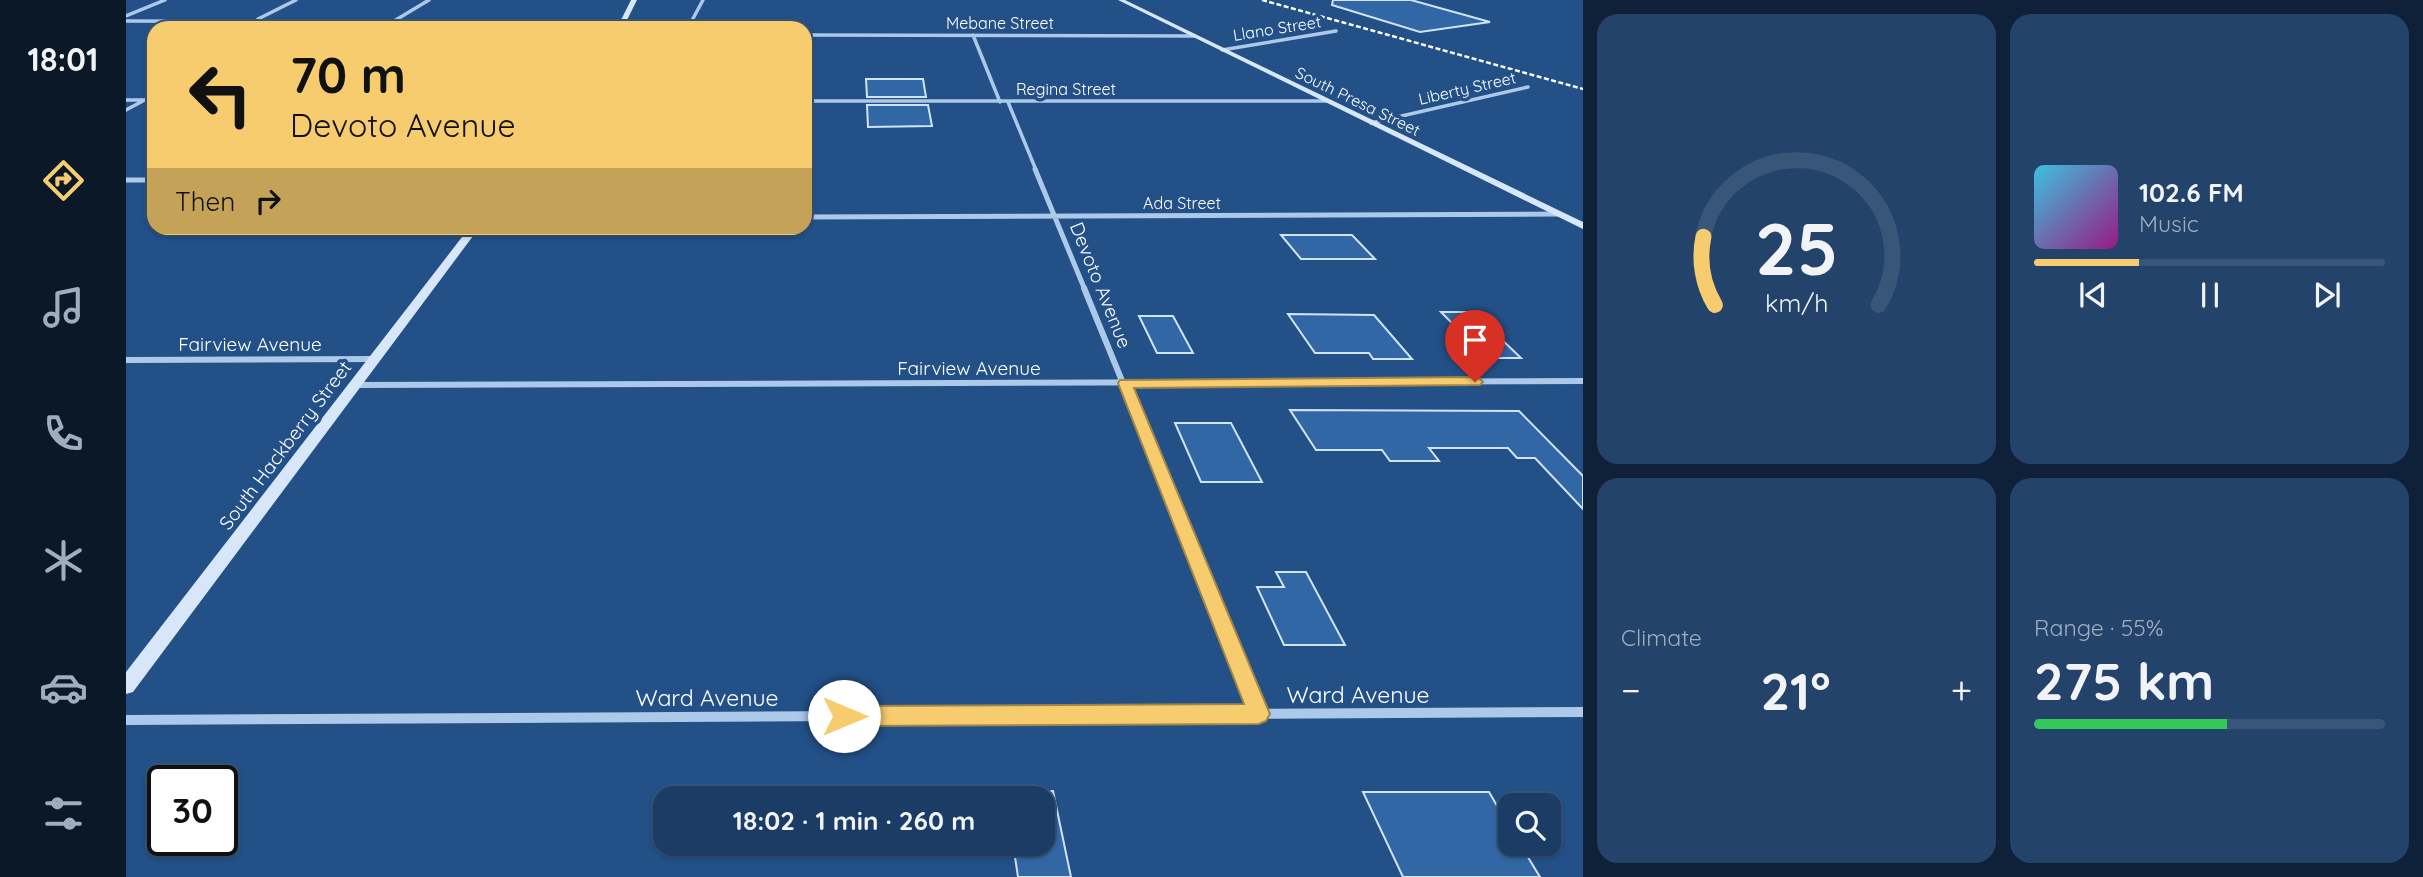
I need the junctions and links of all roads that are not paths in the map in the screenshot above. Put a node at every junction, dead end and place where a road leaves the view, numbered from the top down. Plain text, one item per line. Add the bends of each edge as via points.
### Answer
1 (165, 0) edge
2 (296, 0) edge
3 (429, 0) edge
4 (634, 0) edge
5 (703, 0) edge
6 (1121, 0) edge
7 (126, 18) edge
8 (254, 21) joint
9 (394, 21) edge
10 (624, 21) edge
11 (692, 21) edge
12 (1336, 31) dead end
13 (812, 35) edge
14 (973, 35) junction
15 (1194, 36) junction
16 (1222, 50) junction
17 (1528, 87) dead end
18 (126, 100) edge
19 (145, 100) joint
20 (812, 101) edge
21 (1328, 101) junction
22 (1004, 102) junction
23 (126, 110) edge
24 (1371, 123) junction
25 (126, 180) edge
26 (147, 180) edge
27 (1559, 214) junction
28 (812, 216) edge
29 (1056, 216) junction
30 (1583, 226) edge
31 (469, 235) edge
32 (374, 359) junction
33 (126, 360) edge
34 (1583, 381) edge
35 (1125, 383) junction
36 (355, 385) junction
37 (126, 686) edge
38 (1583, 712) edge
39 (1259, 714) junction
40 (126, 720) edge

1 - 7 street
2 - 8 street
3 - 9 street
4 - 10 main road
5 - 11 street
6 - 15 main road, South Presa Street
7 - 8 street
12 - 16 street, Llano Street
13 - 14 street, Mebane Street
14 - 15 street, Mebane Street
14 - 22 street, Devoto Avenue
15 - 16 main road, South Presa Street
16 - 21 main road, South Presa Street
17 - 24 street, Liberty Street
18 - 19 street
19 - 23 street
20 - 22 street, Regina Street
21 - 22 street, Regina Street
21 - 24 main road, South Presa Street
22 - 29 street, Devoto Avenue
24 - 27 main road, South Presa Street
25 - 26 street
27 - 29 street, Ada Street
27 - 30 main road, South Presa Street
28 - 29 street, Ada Street
29 - 35 street, Devoto Avenue
31 - 32 main road, South Hackberry Street
32 - 33 street, Fairview Avenue
32 - 36 main road, South Hackberry Street
34 - 35 street, Fairview Avenue
35 - 36 street, Fairview Avenue
35 - 39 street, Devoto Avenue
36 - 37 main road, South Hackberry Street
38 - 39 street, Ward Avenue
39 - 40 street, Ward Avenue

